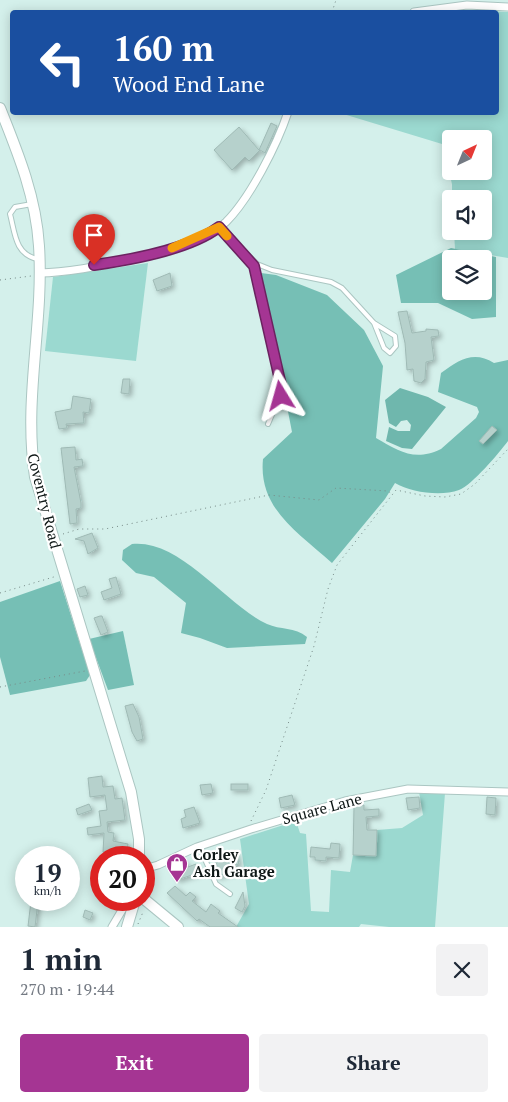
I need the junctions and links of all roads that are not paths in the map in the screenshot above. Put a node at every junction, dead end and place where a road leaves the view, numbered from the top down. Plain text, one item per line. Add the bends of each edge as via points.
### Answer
1 (508, 7) edge
2 (429, 10) edge
3 (0, 108) edge
4 (287, 115) edge
5 (33, 204) junction
6 (219, 227) junction
7 (39, 259) junction
8 (252, 261) junction
9 (40, 274) junction
10 (374, 323) junction
11 (268, 424) dead end
12 (508, 792) edge
13 (138, 846) edge
14 (199, 846) junction
15 (155, 866) edge
16 (230, 894) dead end
17 (155, 908) edge
18 (121, 911) edge
19 (131, 911) edge
20 (112, 927) edge
21 (126, 927) edge
22 (178, 927) edge

1 - 2 street via 467,5
3 - 5 main road, Coventry Road via 19,155
4 - 6 street via 271,155 236,210
5 - 7 main road, Coventry Road
5 - 7 lane via 15,208 10,214 18,248 24,254
6 - 8 lane
6 - 9 street via 148,256
7 - 9 main road, Coventry Road
8 - 10 lane via 272,270 337,285
8 - 11 lane via 282,391
9 - 13 main road, Coventry Road via 30,396 30,449 52,538 131,792
10 - 10 lane via 384,348 390,353 396,346 395,336
12 - 14 street, Square Lane via 408,788 345,801
14 - 15 street, Square Lane
14 - 16 lane via 216,884
17 - 22 main road
18 - 20 street
19 - 21 main road

